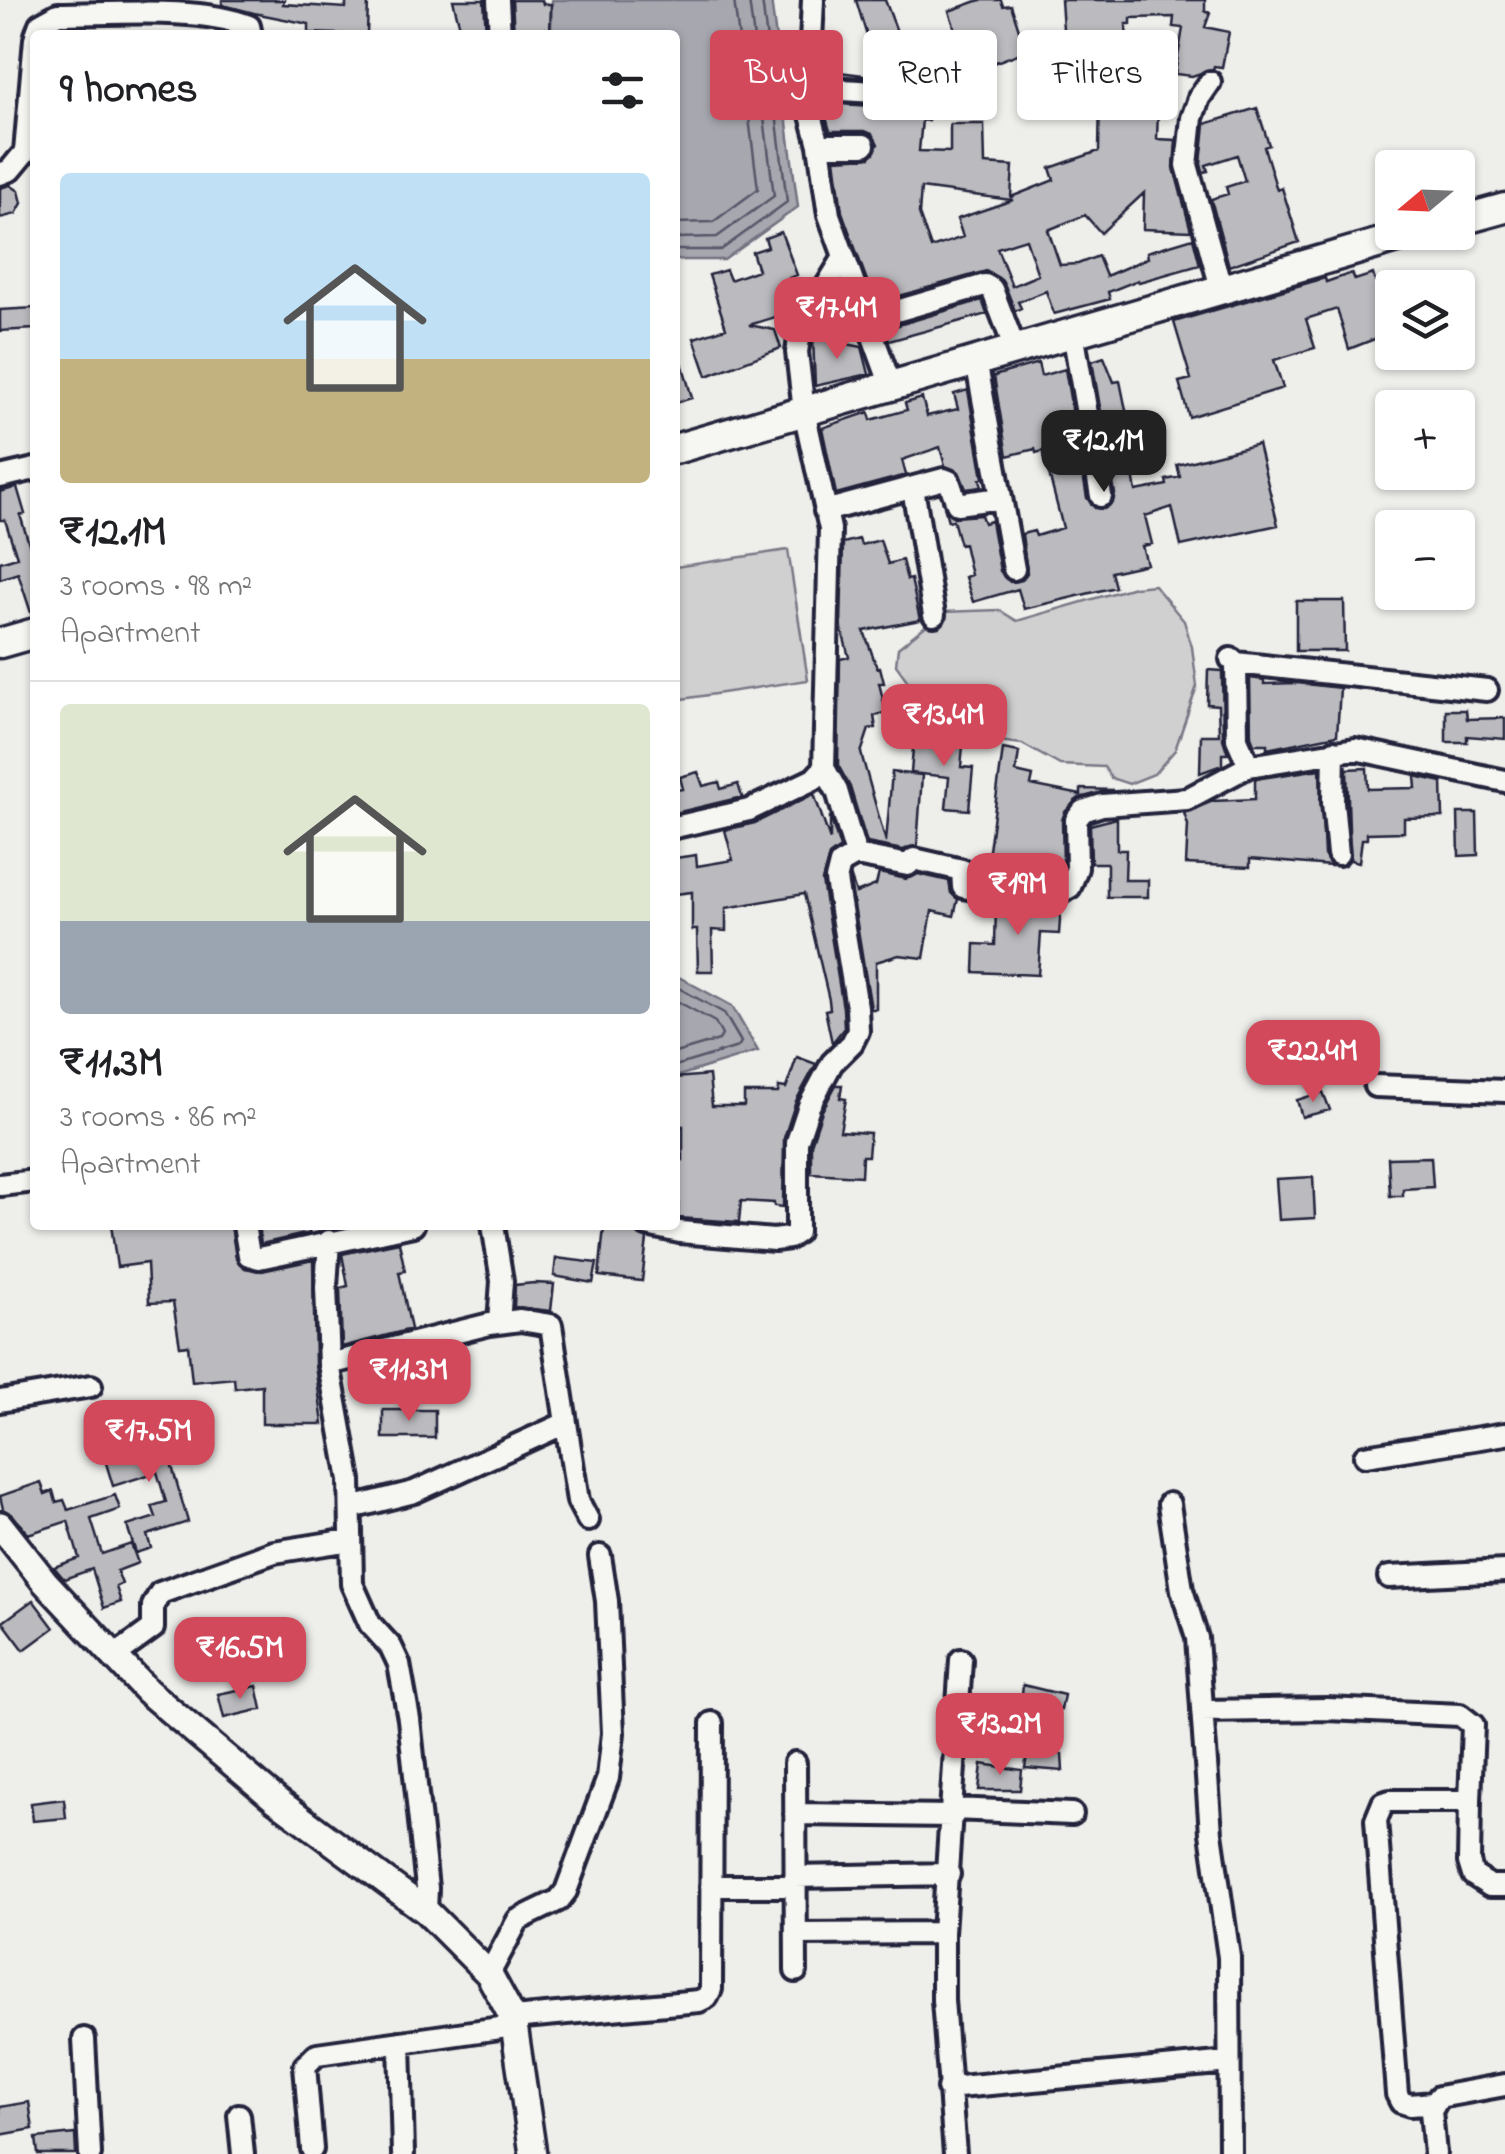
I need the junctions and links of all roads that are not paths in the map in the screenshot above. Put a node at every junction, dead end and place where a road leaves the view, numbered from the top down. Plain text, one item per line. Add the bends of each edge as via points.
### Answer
1 (498, 0) edge
2 (813, 0) edge
3 (38, 30) edge
4 (250, 30) edge
5 (500, 30) edge
6 (811, 30) edge
7 (1210, 82) dead end
8 (30, 94) edge
9 (814, 120) edge
10 (819, 145) junction
11 (864, 145) dead end
12 (0, 174) edge
13 (1505, 208) edge
14 (1475, 217) edge
15 (1375, 244) edge
16 (843, 259) junction
17 (1222, 288) junction
18 (869, 319) junction
19 (1073, 332) junction
20 (1015, 349) junction
21 (976, 360) junction
22 (891, 386) junction
23 (804, 411) junction
24 (680, 448) edge
25 (30, 470) edge
26 (0, 477) edge
27 (913, 488) junction
28 (1100, 496) dead end
29 (1001, 498) junction
30 (825, 511) junction
31 (1014, 569) dead end
32 (934, 616) dead end
33 (30, 634) edge
34 (0, 643) edge
35 (1487, 690) dead end
36 (1334, 752) junction
37 (1249, 766) junction
38 (824, 768) junction
39 (1505, 781) edge
40 (680, 826) edge
41 (1338, 854) dead end
42 (856, 856) junction
43 (1374, 1086) dead end
44 (1505, 1091) edge
45 (30, 1182) edge
46 (0, 1185) edge
47 (245, 1230) edge
48 (387, 1230) edge
49 (494, 1230) edge
50 (671, 1230) edge
51 (330, 1241) junction
52 (499, 1323) junction
53 (329, 1364) junction
54 (91, 1386) dead end
55 (0, 1402) edge
56 (558, 1426) dead end
57 (1505, 1434) edge
58 (1364, 1456) dead end
59 (1169, 1504) dead end
60 (352, 1508) junction
61 (588, 1520) dead end
62 (0, 1525) edge
63 (350, 1540) junction
64 (600, 1556) dead end
65 (1505, 1571) edge
66 (1390, 1577) dead end
67 (113, 1657) junction
68 (961, 1660) dead end
69 (1202, 1711) junction
70 (712, 1723) dead end
71 (795, 1763) dead end
72 (1470, 1801) junction
73 (953, 1813) junction
74 (795, 1814) junction
75 (1072, 1814) dead end
76 (949, 1874) junction
77 (795, 1881) junction
78 (711, 1886) junction
79 (1505, 1886) edge
80 (426, 1911) junction
81 (943, 1932) junction
82 (796, 1934) junction
83 (796, 1971) dead end
84 (489, 1974) junction
85 (513, 2022) junction
86 (84, 2039) dead end
87 (400, 2042) junction
88 (1229, 2062) junction
89 (1505, 2085) edge
90 (948, 2088) junction
91 (1433, 2103) junction
92 (239, 2115) dead end
93 (312, 2149) dead end
94 (90, 2154) edge
95 (244, 2154) edge
96 (404, 2154) edge
97 (534, 2154) edge
98 (955, 2154) edge
99 (1230, 2154) edge
100 (1435, 2154) edge

1 - 5 street
2 - 6 street
3 - 4 street via 58,14 202,16
7 - 17 street via 1192,118 1187,165
8 - 12 street via 25,152
9 - 10 street
10 - 11 street
10 - 16 street
13 - 14 main road
15 - 17 main road
16 - 18 street
16 - 23 street via 797,339
17 - 19 main road
18 - 20 street via 985,285
18 - 22 street
19 - 20 main road
19 - 28 street
20 - 21 main road
21 - 22 main road
21 - 29 street
22 - 23 main road
23 - 24 main road
23 - 30 street
25 - 26 street
27 - 29 street via 944,479 957,504
27 - 30 street
27 - 32 street
29 - 31 street
30 - 38 street via 830,529
33 - 34 main road
35 - 37 street via 1233,661 1237,739
36 - 37 street
36 - 39 street via 1356,749
36 - 41 street
37 - 42 street via 1186,799 1082,811 1076,820 1075,879 1063,891 963,888 962,870
38 - 40 street via 749,810
38 - 42 street
42 - 50 street via 840,864 836,880 858,1031 832,1063 797,1142 797,1232 774,1240
43 - 44 street
45 - 46 street
47 - 51 street via 249,1255 259,1258
48 - 51 street
49 - 52 street via 502,1281
51 - 53 street
52 - 53 street
52 - 61 street via 551,1325 578,1501
53 - 60 street
54 - 55 street
56 - 60 street via 414,1492
57 - 58 street
59 - 69 street via 1197,1638
60 - 63 street
62 - 67 street
63 - 67 street via 274,1552 160,1594 153,1628
63 - 80 street via 360,1606 396,1654 404,1686
64 - 84 street via 613,1733 608,1778 566,1891 518,1920
65 - 66 street
67 - 80 street via 276,1800
68 - 73 street
69 - 72 street via 1460,1715 1473,1725
69 - 88 street via 1230,1957
70 - 78 street
71 - 74 street
72 - 79 street via 1472,1875
72 - 91 street via 1383,1803 1376,1820 1397,2094 1410,2105
73 - 74 street
73 - 75 street
73 - 76 street
74 - 77 street
76 - 77 street
76 - 81 street
77 - 78 street
77 - 82 street
78 - 85 street via 707,1997
80 - 84 street
81 - 82 street
81 - 90 street
82 - 83 street
84 - 85 street
85 - 87 street
85 - 97 street
86 - 94 street
87 - 93 street via 309,2060
87 - 96 street
88 - 90 street
88 - 99 street
89 - 91 street via 1448,2094
90 - 98 street
91 - 100 street
92 - 95 street

